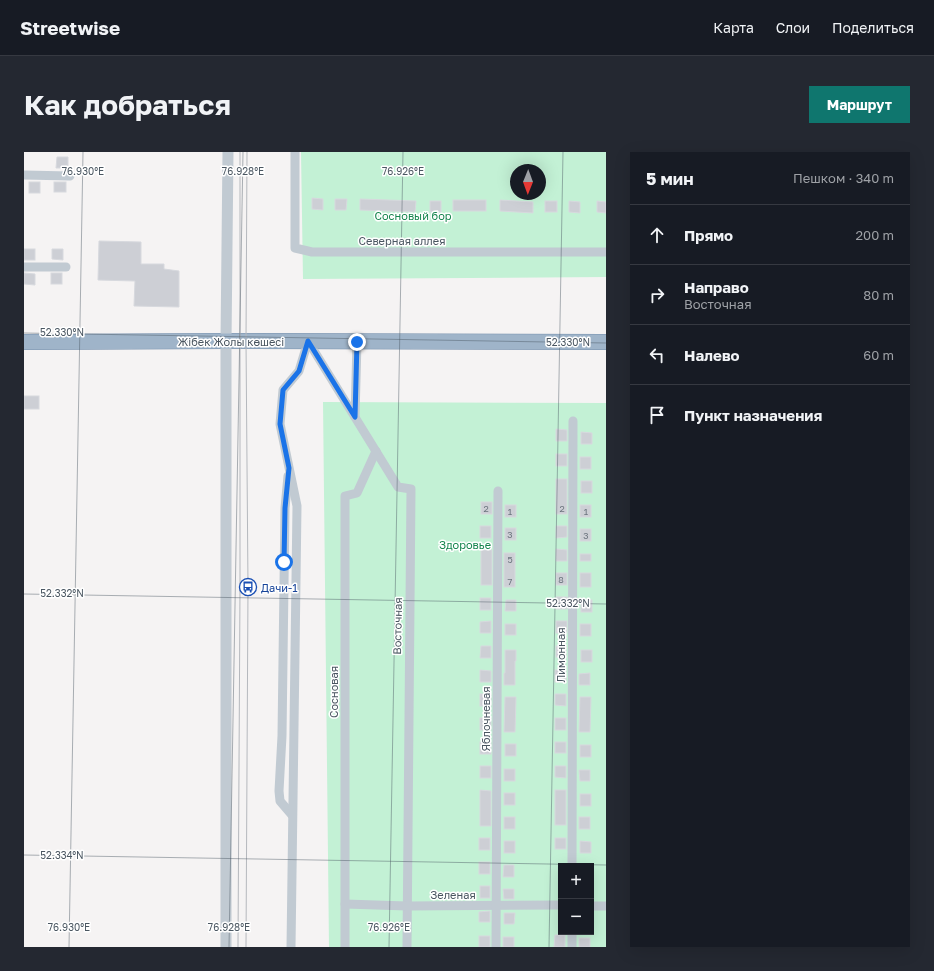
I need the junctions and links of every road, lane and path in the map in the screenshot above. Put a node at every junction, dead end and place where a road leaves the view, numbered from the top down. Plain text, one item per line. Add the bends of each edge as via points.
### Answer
1 (228, 152) edge
2 (295, 152) edge
3 (24, 175) edge
4 (70, 176) dead end
5 (606, 252) edge
6 (24, 267) edge
7 (66, 267) dead end
8 (226, 341) junction
9 (308, 341) junction
10 (24, 342) edge
11 (357, 342) junction
12 (606, 342) edge
13 (355, 417) junction
14 (573, 421) dead end
15 (376, 451) junction
16 (289, 468) junction
17 (498, 491) dead end
18 (292, 815) junction
19 (572, 863) edge
20 (345, 904) junction
21 (558, 905) edge
22 (407, 906) junction
23 (497, 906) junction
24 (594, 906) edge
25 (606, 906) edge
26 (572, 935) edge
27 (226, 947) edge
28 (291, 947) edge
29 (345, 947) edge
30 (407, 947) edge
31 (496, 947) edge
32 (572, 947) edge

1 - 8 street
2 - 5 street, Северная аллея via 295,248 312,252
3 - 4 street
6 - 7 street
8 - 9 highway, Жібек Жолы көшесі
8 - 10 highway, Жібек Жолы көшесі
8 - 27 street
9 - 11 highway, Жібек Жолы көшесі
9 - 13 street, Восточная
9 - 16 street via 299,371 283,390 280,424
11 - 12 highway, Жібек Жолы көшесі
11 - 13 street
13 - 15 street, Восточная
14 - 19 street, Лимонная
15 - 20 street, Сосновая via 357,493 345,496
15 - 22 street, Восточная via 398,487 411,490
16 - 18 street via 297,506
16 - 18 street via 285,508 279,791 280,801
17 - 23 street, Яблочневая
18 - 28 street
20 - 22 street, Зеленая
20 - 29 street, Сосновая
21 - 23 street, Зеленая
22 - 23 street, Зеленая
22 - 30 street, Восточная
23 - 31 street, Яблочневая
24 - 25 street
26 - 32 street

